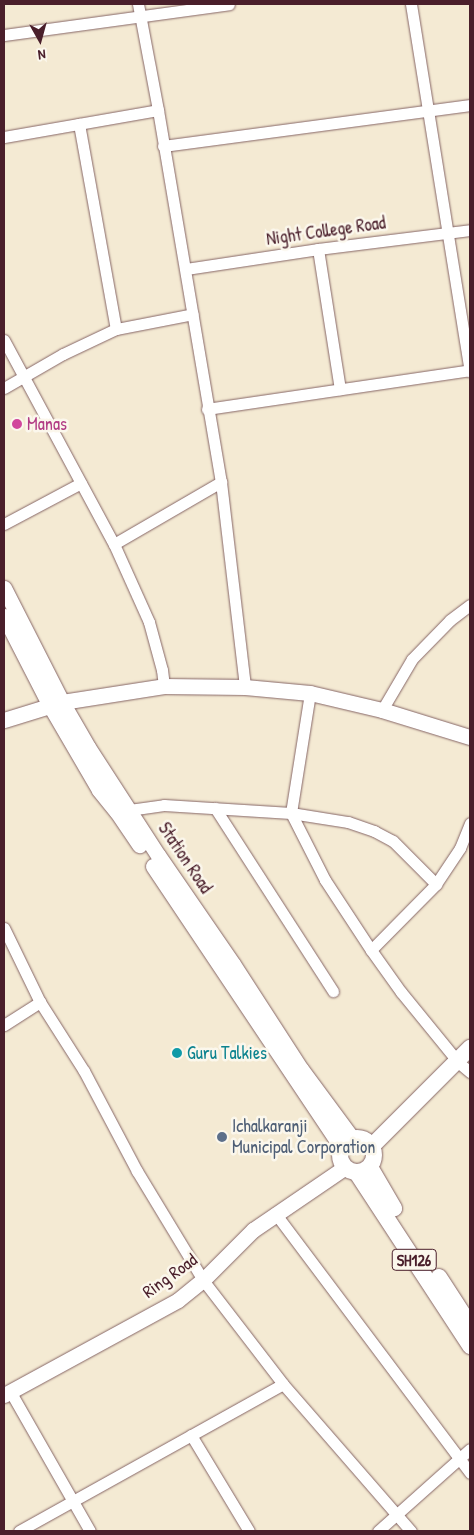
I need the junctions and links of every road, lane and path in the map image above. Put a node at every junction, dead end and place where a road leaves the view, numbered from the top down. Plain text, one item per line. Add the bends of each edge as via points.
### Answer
1 (138, 4) edge
2 (229, 4) edge
3 (411, 4) edge
4 (141, 16) junction
5 (4, 36) edge
6 (470, 105) edge
7 (158, 110) junction
8 (427, 112) junction
9 (80, 124) junction
10 (4, 137) edge
11 (164, 146) junction
12 (470, 230) edge
13 (448, 232) junction
14 (318, 249) junction
15 (186, 269) junction
16 (193, 314) junction
17 (116, 329) junction
18 (4, 340) edge
19 (470, 371) edge
20 (24, 377) junction
21 (4, 388) edge
22 (340, 389) junction
23 (208, 409) junction
24 (221, 482) junction
25 (81, 483) junction
26 (4, 524) edge
27 (114, 544) junction
28 (4, 588) edge
29 (470, 604) edge
30 (4, 616) edge
31 (164, 686) junction
32 (245, 687) junction
33 (310, 693) junction
34 (55, 703) junction
35 (382, 710) junction
36 (4, 720) edge
37 (470, 737) edge
38 (215, 808) junction
39 (123, 811) junction
40 (291, 813) junction
41 (470, 823) edge
42 (436, 884) junction
43 (4, 928) edge
44 (372, 950) junction
45 (332, 991) dead end
46 (40, 1002) junction
47 (4, 1025) edge
48 (470, 1048) edge
49 (464, 1067) edge
50 (346, 1143) junction
51 (372, 1146) junction
52 (357, 1169) junction
53 (276, 1213) junction
54 (202, 1280) junction
55 (470, 1325) edge
56 (470, 1346) edge
57 (283, 1384) junction
58 (7, 1393) edge
59 (191, 1436) junction
60 (470, 1449) edge
61 (458, 1459) junction
62 (470, 1473) edge
63 (72, 1501) junction
64 (396, 1514) junction
65 (19, 1531) edge
66 (90, 1531) edge
67 (249, 1531) edge
68 (378, 1531) edge
69 (411, 1531) edge

1 - 4 street
2 - 4 street
3 - 8 street
4 - 5 street
4 - 7 street
6 - 8 street
7 - 9 street
7 - 11 street
8 - 11 street via 313,124
8 - 13 street
9 - 10 street
9 - 17 street
11 - 15 street
12 - 13 street, Night College Road
13 - 14 street, Night College Road
13 - 19 street
14 - 15 street, Night College Road
14 - 22 street
15 - 16 street
16 - 17 street
16 - 23 street
17 - 20 street
18 - 20 street
19 - 22 street
20 - 21 street
20 - 25 street
22 - 23 street
23 - 24 street
24 - 27 street
24 - 32 street
25 - 26 street
25 - 27 street
27 - 31 street via 149,622
28 - 34 main road, Station Road
29 - 35 street via 412,659
30 - 34 main road, Station Road
31 - 32 main road
31 - 34 main road
32 - 33 main road
33 - 35 main road
33 - 40 street
34 - 36 main road
34 - 39 main road, Station Road
35 - 37 main road
38 - 39 street via 164,805
38 - 40 street
38 - 45 street
39 - 50 main road, Station Road via 291,1076
40 - 42 street via 348,822 374,831 393,841
40 - 44 street via 325,880
41 - 42 street via 460,848
42 - 44 street
43 - 46 street
44 - 49 street via 401,992
46 - 47 street
46 - 54 street via 84,1071 137,1171
48 - 49 main road
49 - 51 main road
50 - 51 main road via 366,1141
50 - 52 main road, SH126 via 340,1162
51 - 52 main road via 374,1153
52 - 53 main road, Ring Road
52 - 55 main road, SH126 via 382,1190
52 - 56 main road, SH126
53 - 54 main road, Ring Road via 253,1230
53 - 61 street
54 - 57 street
54 - 58 main road, Ring Road via 178,1300
57 - 59 street
57 - 64 street
58 - 63 street
59 - 63 street
59 - 67 street
60 - 61 street
61 - 62 street
61 - 64 street
63 - 65 street
63 - 66 street
64 - 68 street
64 - 69 street

